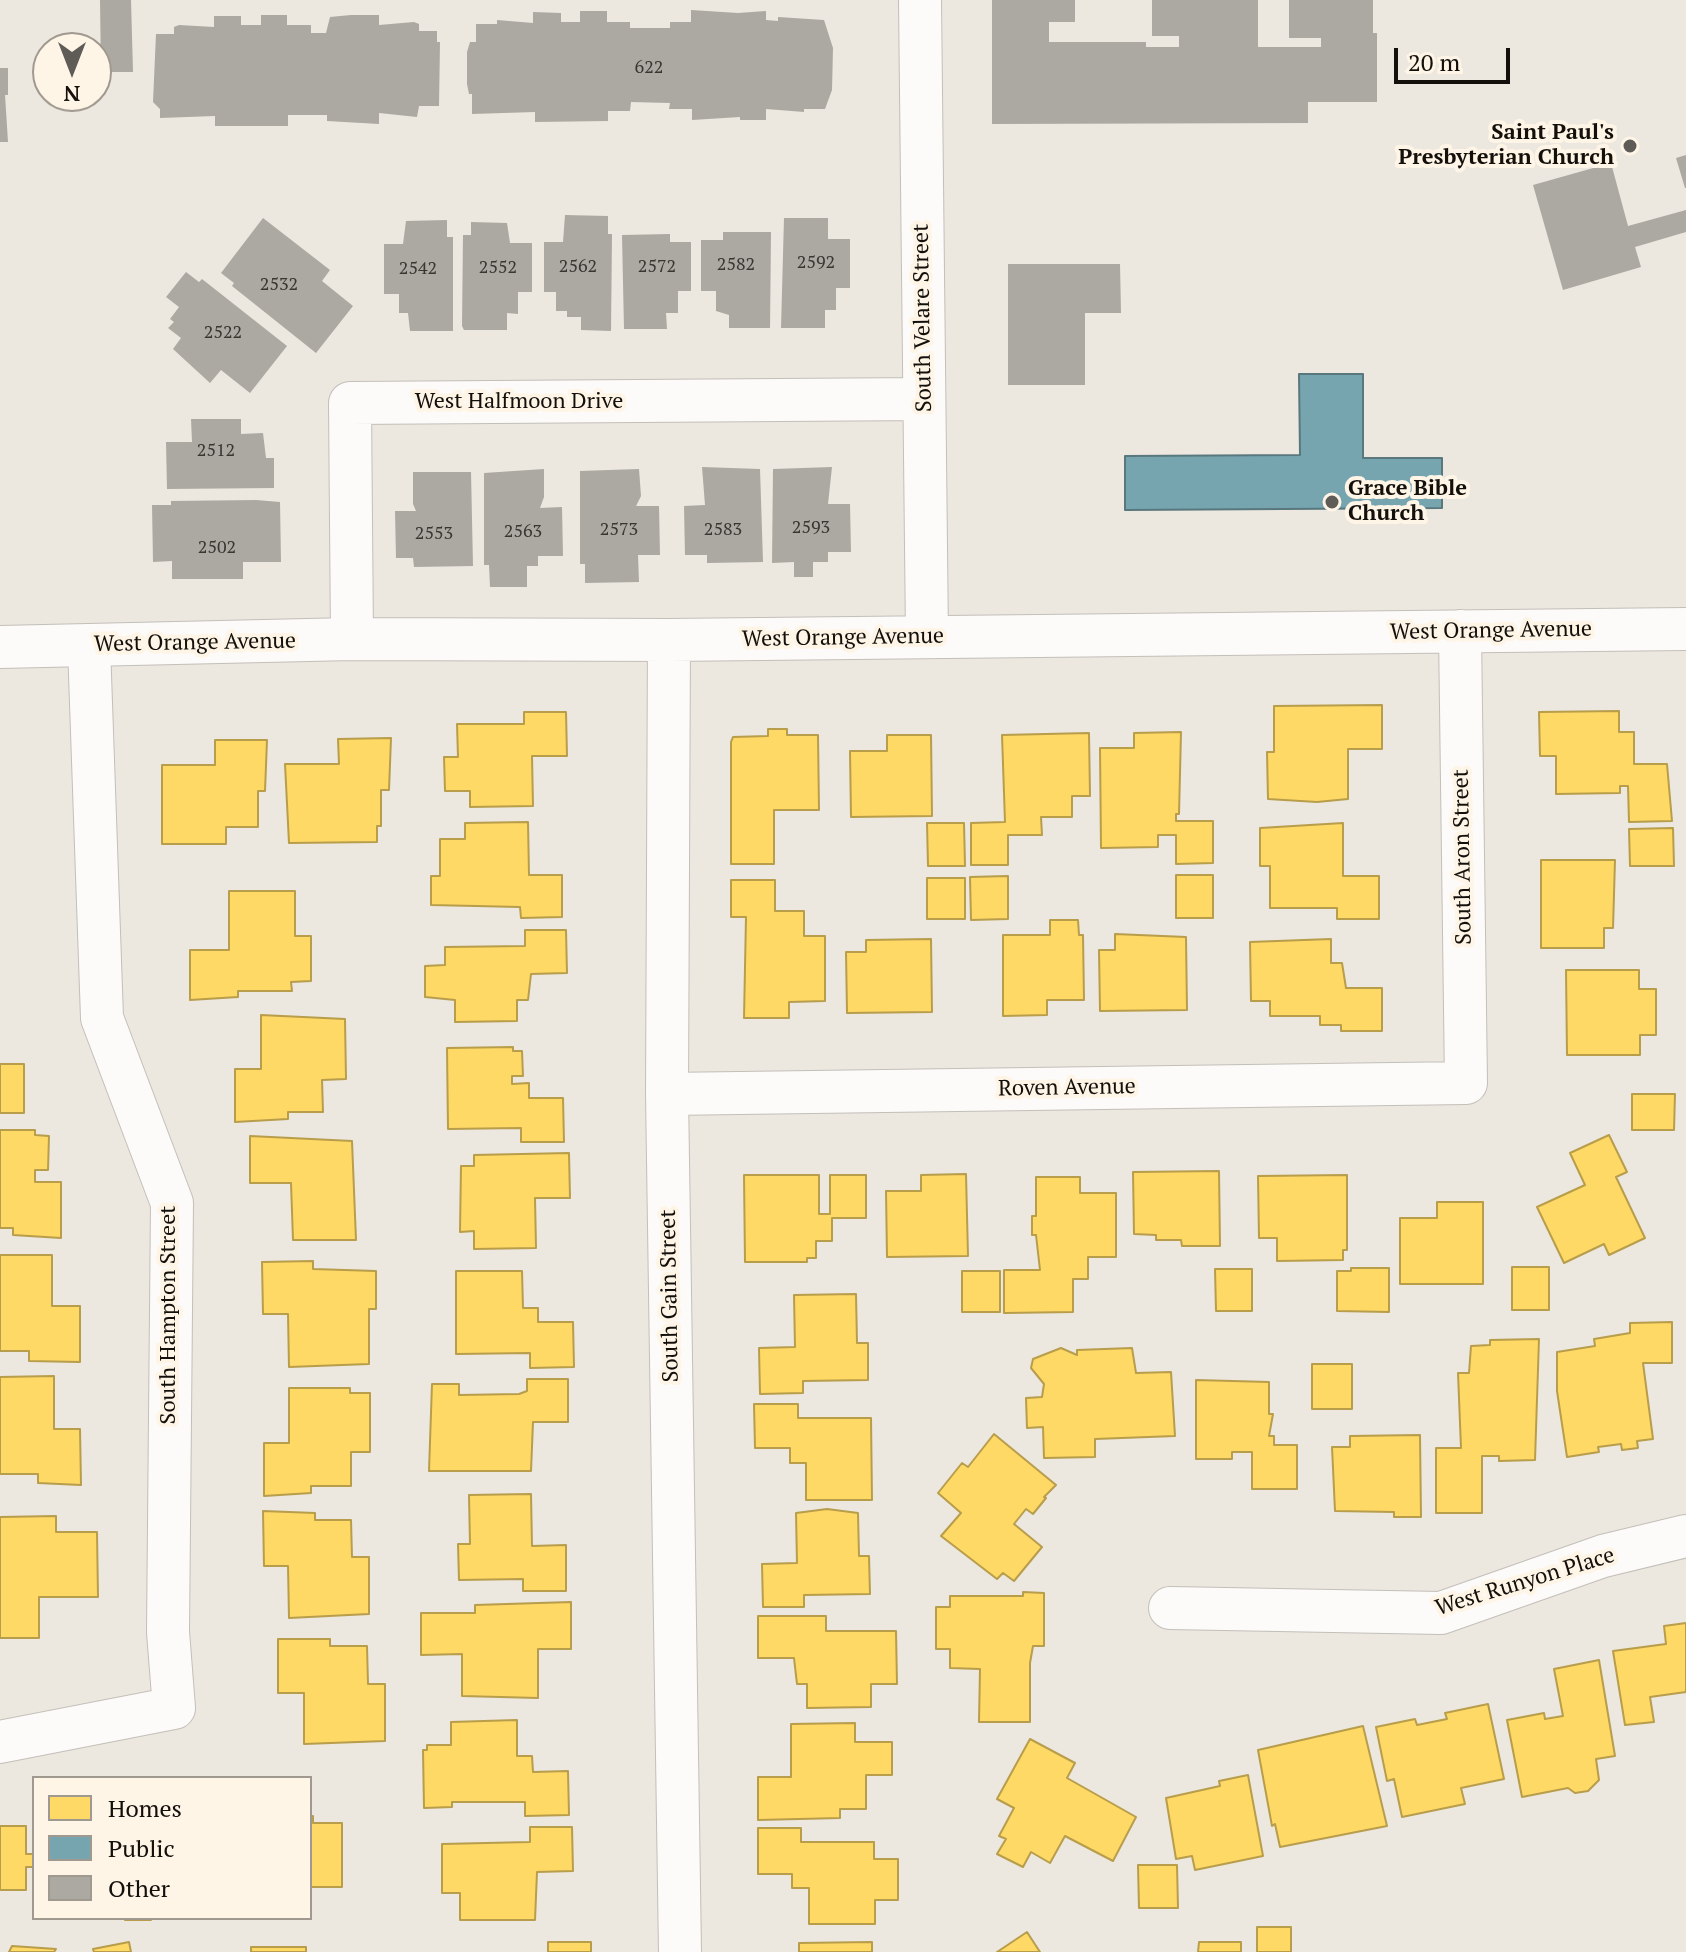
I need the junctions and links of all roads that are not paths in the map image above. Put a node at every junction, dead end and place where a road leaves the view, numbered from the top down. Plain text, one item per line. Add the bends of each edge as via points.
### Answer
1 (920, 0) edge
2 (924, 399) junction
3 (1686, 629) edge
4 (1460, 631) junction
5 (927, 637) junction
6 (352, 639) junction
7 (669, 640) junction
8 (89, 646) junction
9 (0, 647) edge
10 (1466, 1083) joint
11 (667, 1094) junction
12 (1686, 1536) edge
13 (1170, 1608) dead end
14 (0, 1742) edge
15 (680, 1952) edge

1 - 2 street, South Velare Street
2 - 5 street, South Velare Street
2 - 6 street, West Halfmoon Drive via 350,403
3 - 4 street, West Orange Avenue
4 - 5 street, West Orange Avenue
4 - 10 street, South Aron Street
5 - 7 street, West Orange Avenue
6 - 7 street, West Orange Avenue
6 - 8 street, West Orange Avenue
7 - 11 street, South Gain Street
8 - 9 street, West Orange Avenue
8 - 14 street, South Hampton Street via 102,1018 172,1203 168,1632 174,1708
10 - 11 street, Roven Avenue
11 - 15 street, South Gain Street
12 - 13 street, West Runyon Place via 1603,1556 1441,1613

